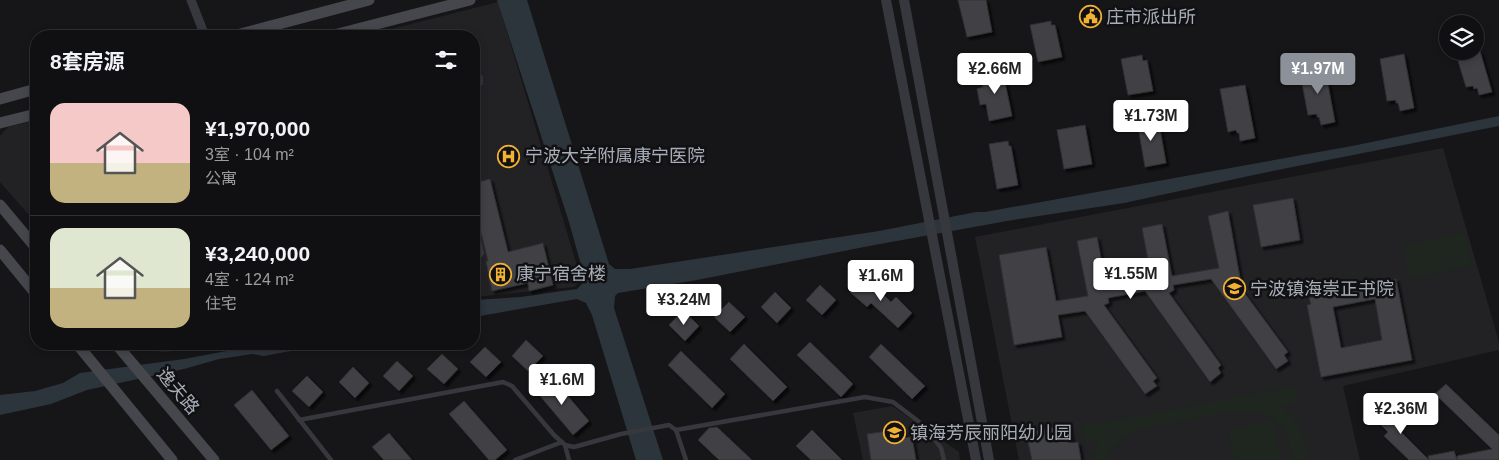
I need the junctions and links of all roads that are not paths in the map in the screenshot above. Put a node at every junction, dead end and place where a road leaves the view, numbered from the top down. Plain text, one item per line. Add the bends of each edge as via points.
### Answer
1 (190, 0) edge
2 (368, 0) edge
3 (470, 0) edge
4 (886, 0) edge
5 (904, 0) edge
6 (202, 30) edge
7 (256, 30) edge
8 (353, 30) edge
9 (30, 91) edge
10 (0, 99) edge
11 (30, 116) edge
12 (0, 123) edge
13 (0, 205) edge
14 (30, 241) edge
15 (0, 250) edge
16 (30, 287) edge
17 (82, 350) edge
18 (121, 350) edge
19 (277, 391) dead end
20 (299, 420) junction
21 (676, 430) junction
22 (564, 444) junction
23 (172, 460) edge
24 (214, 460) edge
25 (331, 460) edge
26 (515, 460) edge
27 (569, 460) edge
28 (686, 460) edge
29 (944, 460) edge
30 (976, 460) edge
31 (989, 460) edge

1 - 6 street
2 - 7 main road
3 - 8 main road
4 - 30 street
5 - 31 street
9 - 10 main road
11 - 12 main road
13 - 14 main road
15 - 16 main road
17 - 23 main road
18 - 24 main road, 逸夫路
19 - 20 lane
20 - 22 lane via 503,382 512,386
20 - 25 lane
21 - 22 lane via 669,425 574,447
21 - 28 lane
21 - 29 lane via 865,398 893,402 906,412 931,434 941,448
22 - 26 lane
22 - 27 lane

